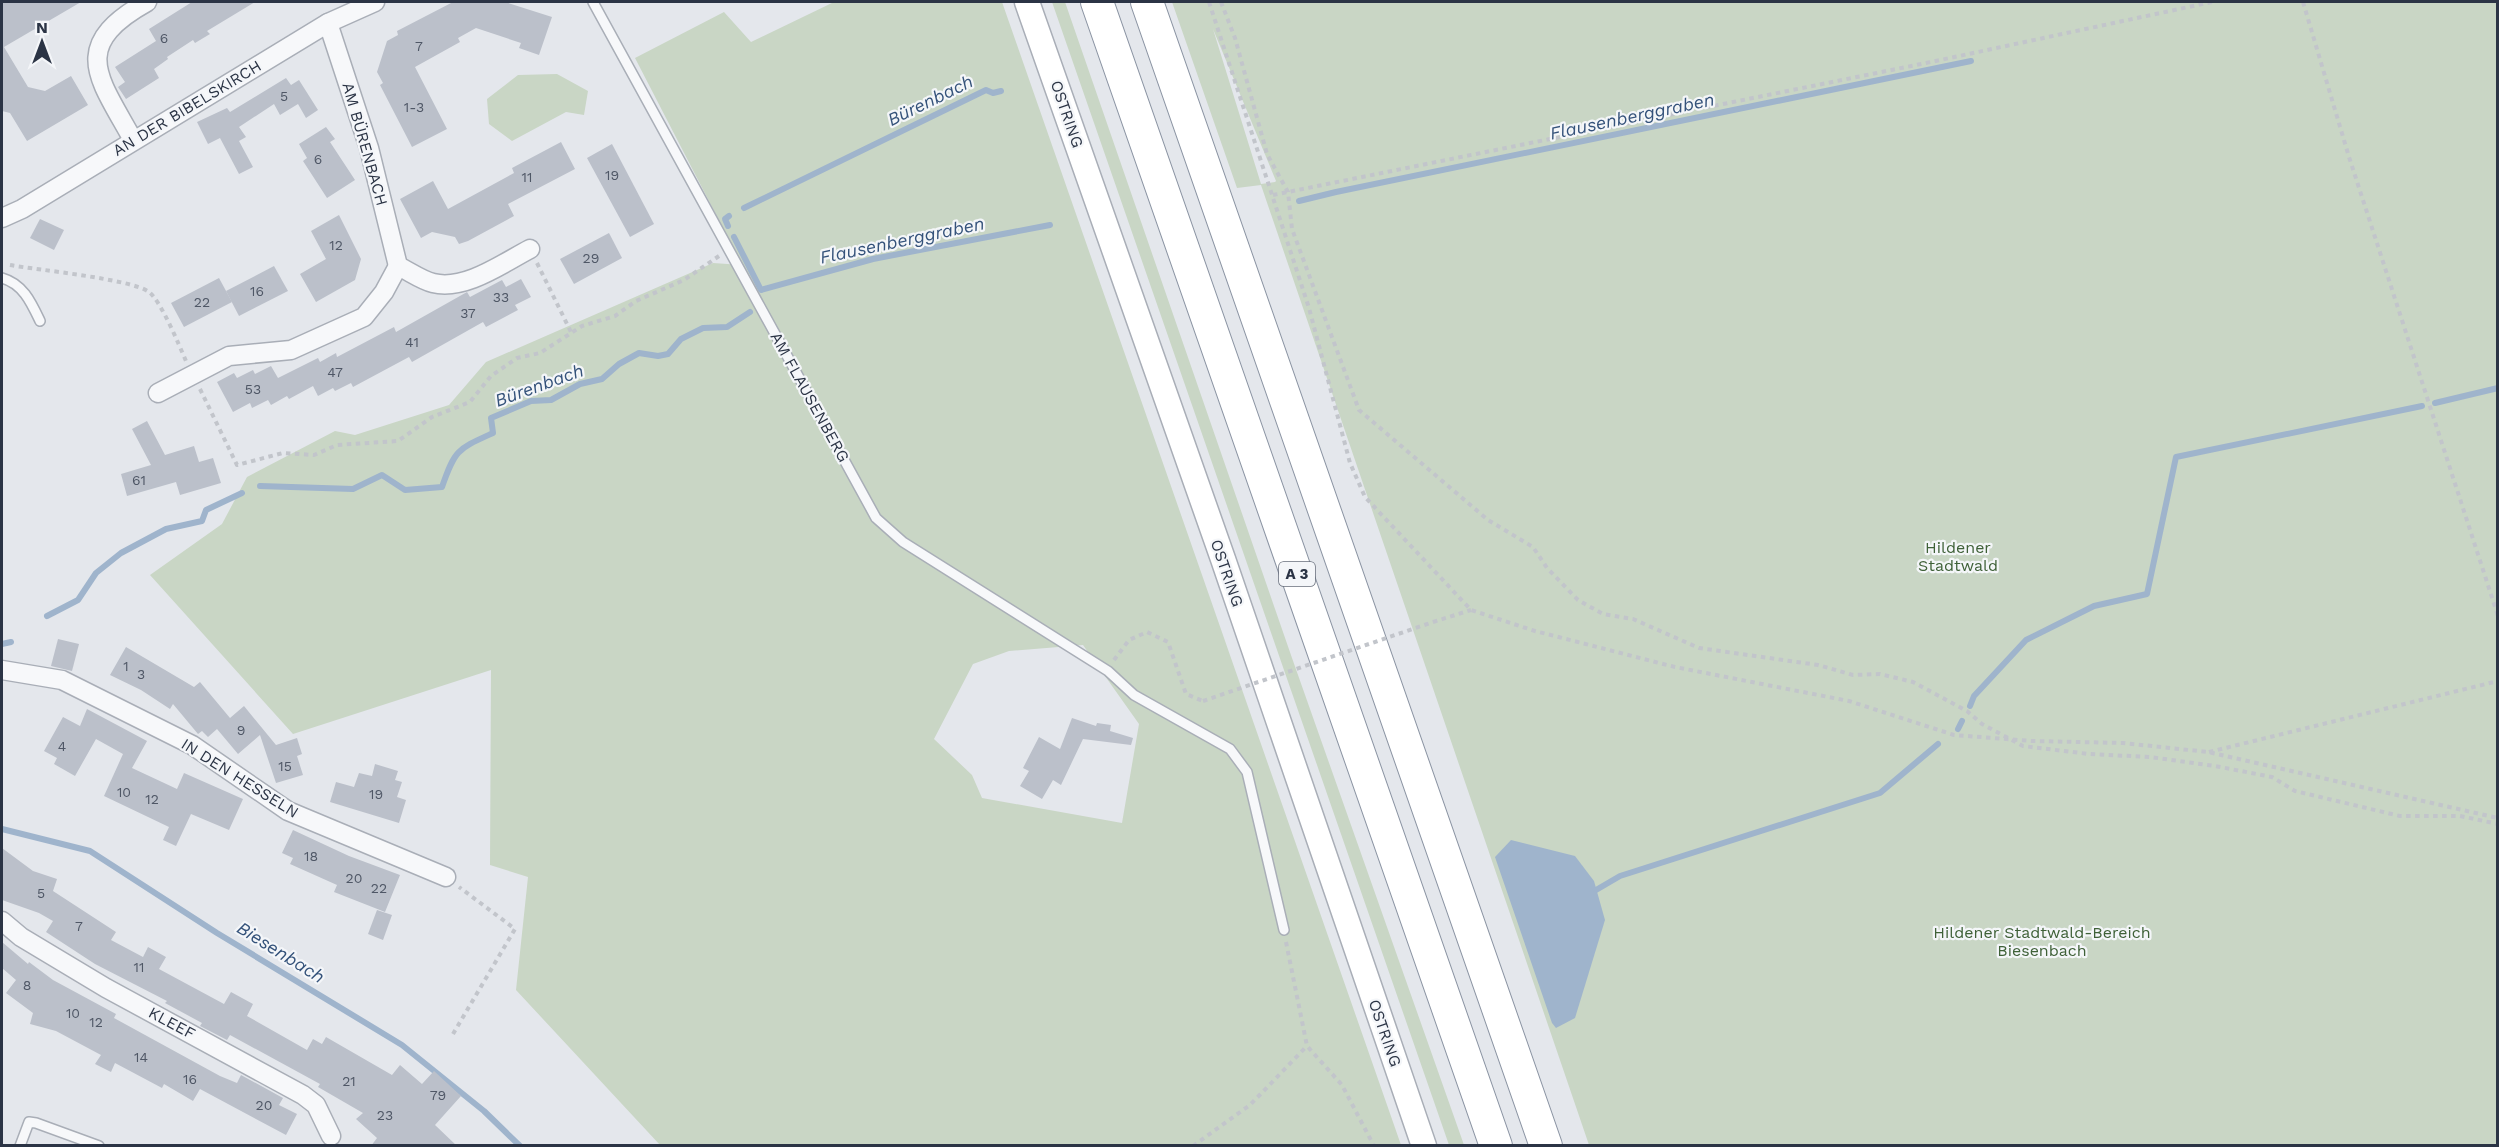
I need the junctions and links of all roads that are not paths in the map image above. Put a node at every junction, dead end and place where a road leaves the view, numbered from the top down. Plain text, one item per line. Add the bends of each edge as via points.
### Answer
1 (375, 2) edge
2 (593, 2) edge
3 (1027, 2) edge
4 (1097, 2) edge
5 (1147, 2) edge
6 (139, 3) edge
7 (328, 23) junction
8 (133, 140) junction
9 (2, 218) edge
10 (530, 249) road end
11 (398, 266) junction
12 (2, 278) edge
13 (40, 321) dead end
14 (158, 393) dead end
15 (2, 670) edge
16 (446, 877) road end
17 (2, 921) edge
18 (1284, 930) road end
19 (331, 1136) dead end
20 (20, 1146) edge
21 (99, 1146) edge
22 (1424, 1146) edge
23 (1496, 1146) edge
24 (1545, 1146) edge

1 - 7 street, AN DER BIBELSKIRCH
2 - 18 lane, AM FLAUSENBERG via 876,518 903,542 1108,671 1134,695 1230,749 1247,772
3 - 22 main road, OSTRING
4 - 23 highway, A 3
5 - 24 highway
6 - 8 street via 104,36 95,60 99,79
7 - 8 street, AN DER BIBELSKIRCH
7 - 11 street, AM BÜRENBACH via 369,147
8 - 9 street, AN DER BIBELSKIRCH
10 - 11 street via 473,279 454,283 433,283
11 - 14 street via 364,317 291,350 229,356
12 - 13 lane via 28,296
15 - 16 street, IN DEN HESSELN via 62,680 192,745 288,811
17 - 19 street, KLEEF via 21,937 106,988 303,1095 316,1105
20 - 21 lane via 29,1122 36,1122

